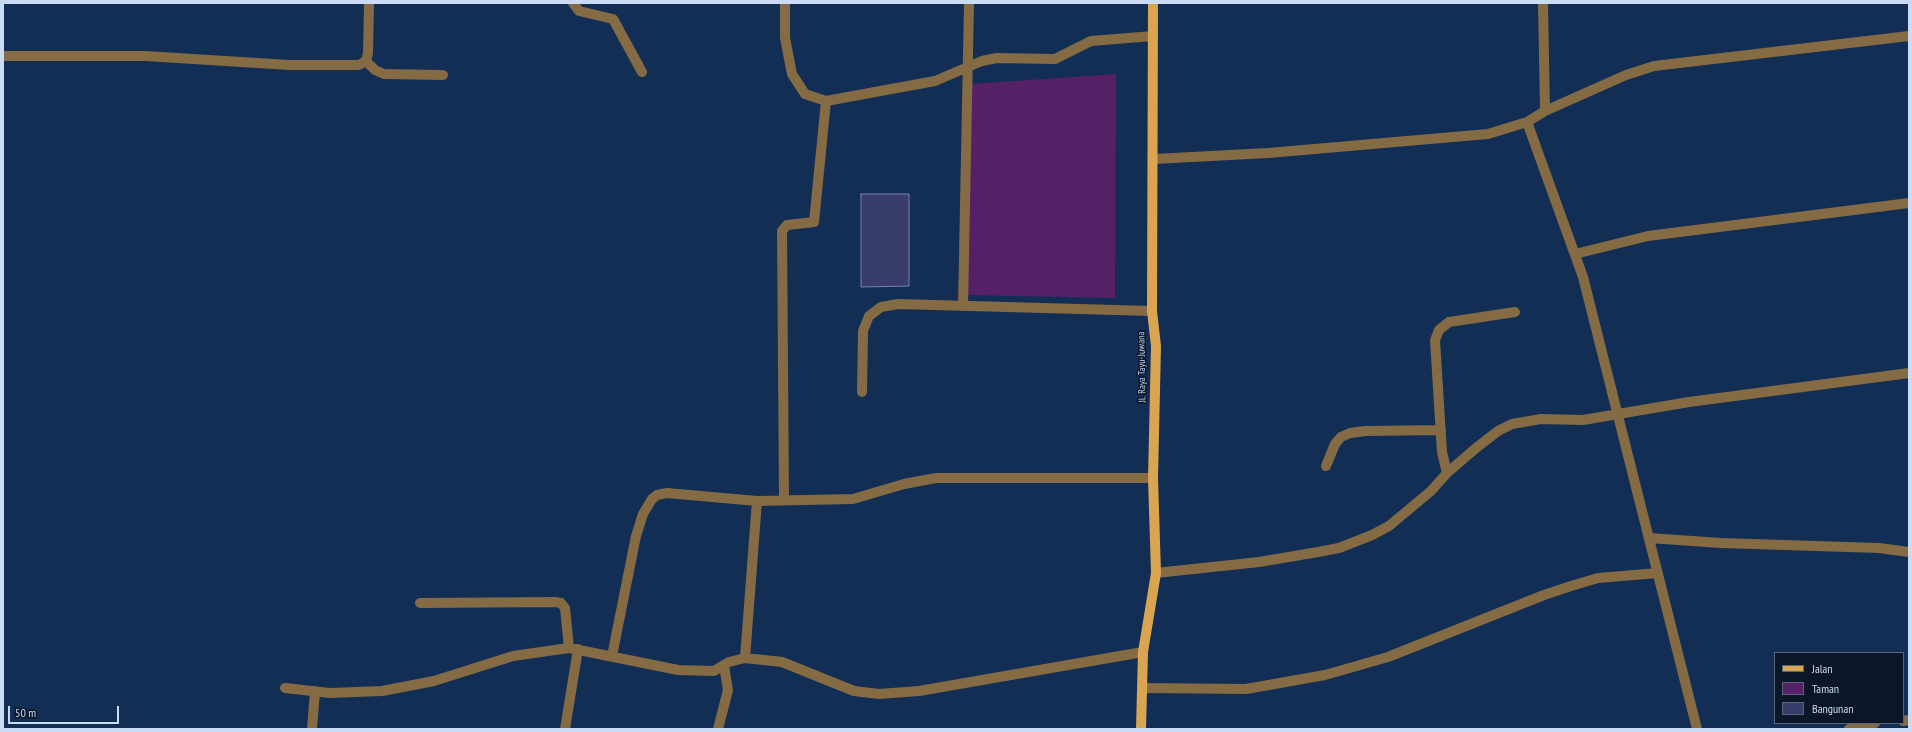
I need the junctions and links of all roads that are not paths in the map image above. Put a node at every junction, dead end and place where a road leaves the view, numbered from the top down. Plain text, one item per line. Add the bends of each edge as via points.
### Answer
1 (369, 3) edge
2 (574, 3) edge
3 (785, 3) edge
4 (969, 3) edge
5 (1153, 3) edge
6 (1543, 3) edge
7 (1153, 36) junction
8 (1909, 36) edge
9 (3, 56) edge
10 (366, 60) junction
11 (968, 68) junction
12 (642, 72) dead end
13 (443, 75) dead end
14 (826, 101) junction
15 (1544, 111) junction
16 (1527, 122) junction
17 (1154, 159) junction
18 (1909, 203) edge
19 (1575, 254) junction
20 (963, 306) junction
21 (1152, 311) junction
22 (1515, 312) dead end
23 (1909, 372) edge
24 (862, 392) dead end
25 (1619, 415) junction
26 (1441, 430) junction
27 (1326, 466) dead end
28 (1448, 473) junction
29 (1153, 478) junction
30 (784, 500) junction
31 (757, 501) junction
32 (1649, 538) junction
33 (1909, 552) edge
34 (1156, 573) junction
35 (1658, 573) junction
36 (420, 603) dead end
37 (573, 649) junction
38 (1143, 652) junction
39 (612, 656) junction
40 (744, 658) junction
41 (724, 666) junction
42 (285, 688) dead end
43 (1143, 688) junction
44 (314, 691) junction
45 (1871, 724) edge
46 (312, 729) edge
47 (565, 729) edge
48 (718, 729) edge
49 (1141, 729) edge
50 (1697, 729) edge
51 (1849, 729) edge

1 - 10 street
2 - 12 street via 579,11 613,19
3 - 14 street via 785,38 792,74 805,94
4 - 11 street
5 - 7 main road, Jl. Raya Tayu-Juwana
6 - 15 street
7 - 11 street via 1091,41 1055,59 997,58 982,61
7 - 17 main road, Jl. Raya Tayu-Juwana
8 - 15 street via 1654,66 1626,75
9 - 10 street via 145,56 289,65 359,65
10 - 13 street via 375,70 384,74
11 - 14 street via 935,81
11 - 20 street
14 - 30 street via 814,222 787,225 782,231
15 - 16 street
16 - 17 street via 1488,134 1472,136 1268,153
16 - 19 street
17 - 21 main road, Jl. Raya Tayu-Juwana
18 - 19 street via 1648,236
19 - 25 street
20 - 21 street
20 - 24 street via 894,305 874,311 866,321 863,331
21 - 29 main road, Jl. Raya Tayu-Juwana via 1156,346
22 - 26 street via 1449,322 1439,330 1435,340
23 - 25 street via 1696,401
25 - 28 street via 1583,420 1541,419 1512,424 1498,431
25 - 32 street
26 - 27 street via 1355,432 1338,440
26 - 28 street via 1442,452
28 - 34 street via 1431,491 1389,526 1339,548 1259,562
29 - 30 street via 936,478 904,484 853,499
29 - 34 main road, Jl. Raya Tayu-Juwana
30 - 31 street
31 - 39 street via 667,493 652,499 643,514 638,531
31 - 40 street
32 - 33 street via 1879,548
32 - 35 street
34 - 38 main road, Jl. Raya Tayu-Juwana
35 - 43 street via 1598,578 1571,586 1388,657 1325,675 1246,689
35 - 50 street
36 - 37 street via 561,603 565,608
37 - 39 street
37 - 44 street via 513,656 434,682 389,690 356,693
37 - 47 street
38 - 40 street via 919,691 879,694 854,691 782,662
38 - 43 main road, Jl. Raya Tayu-Juwana
39 - 41 street via 678,670 714,671
40 - 41 street
41 - 48 street via 728,690
42 - 44 street
43 - 49 main road, Jl. Raya Tayu-Juwana
44 - 46 street
45 - 51 street

